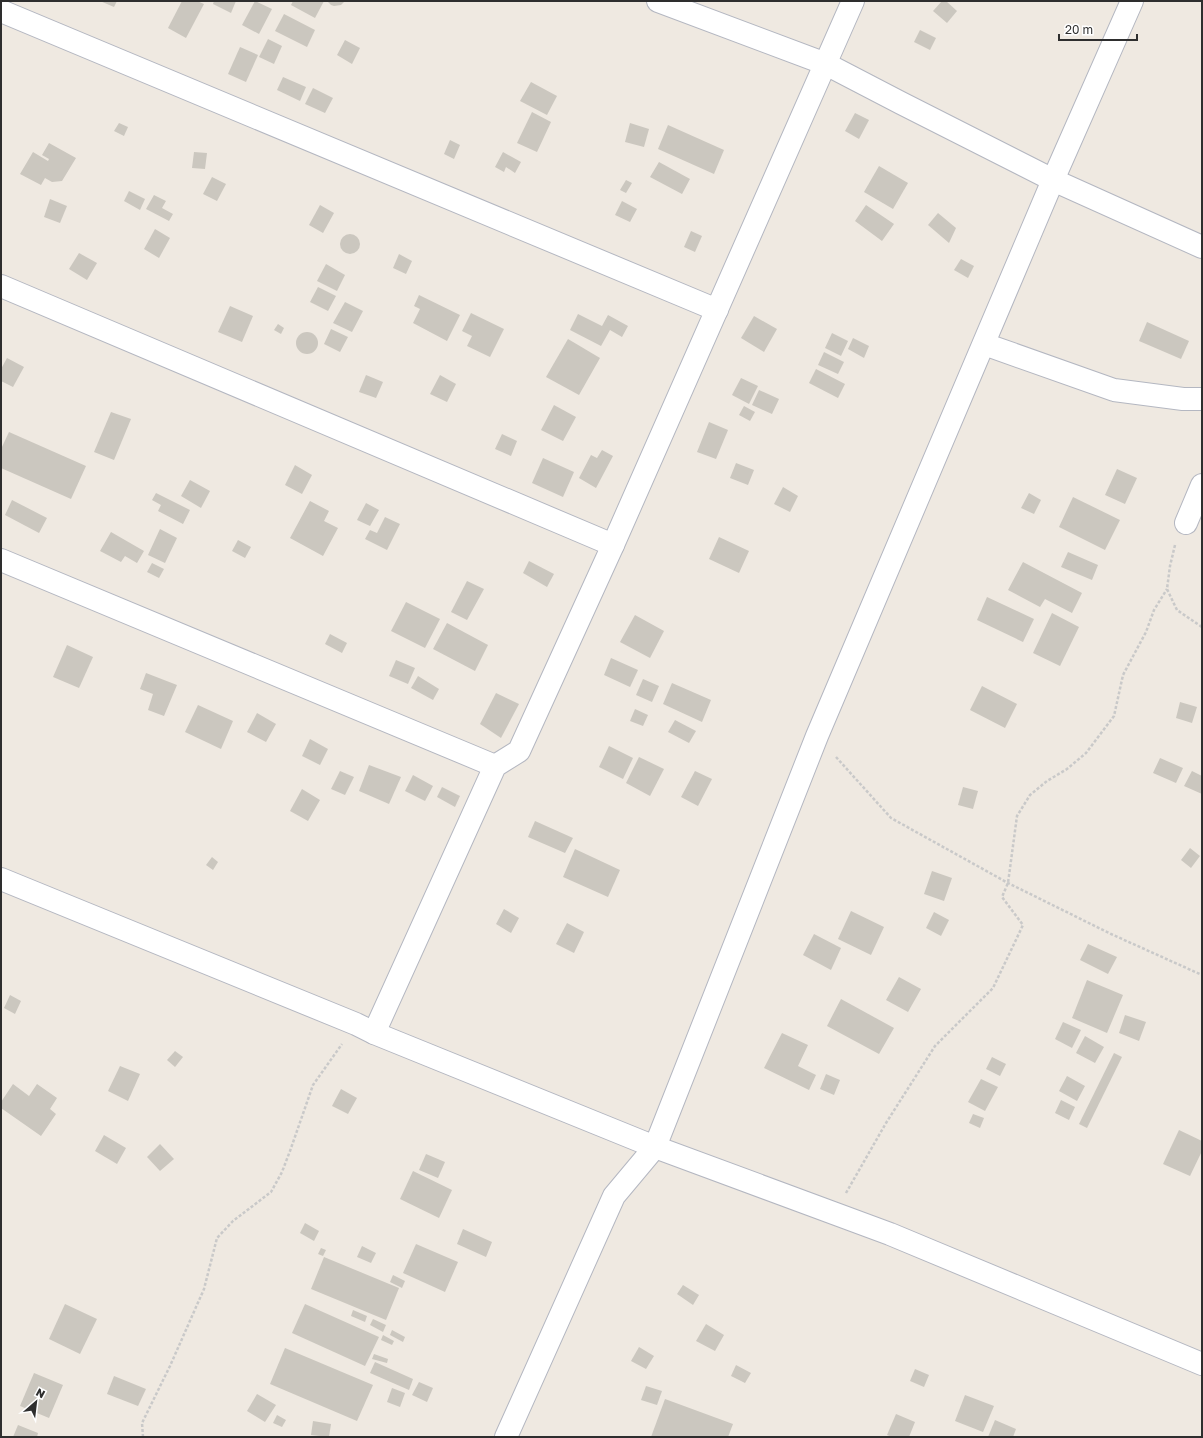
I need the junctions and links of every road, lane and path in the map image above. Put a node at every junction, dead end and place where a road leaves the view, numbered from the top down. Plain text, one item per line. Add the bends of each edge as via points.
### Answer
1 (658, 1) edge
2 (853, 1) edge
3 (1132, 1) edge
4 (1, 11) edge
5 (826, 64) junction
6 (1053, 180) junction
7 (1202, 247) edge
8 (1, 286) edge
9 (717, 310) junction
10 (984, 344) junction
11 (1202, 399) edge
12 (1202, 485) edge
13 (1186, 523) joint
14 (613, 545) junction
15 (1, 560) edge
16 (1167, 589) junction
17 (1202, 627) edge
18 (817, 736) junction
19 (495, 766) junction
20 (1, 878) edge
21 (1008, 883) junction
22 (1202, 975) edge
23 (365, 1028) junction
24 (655, 1147) junction
25 (834, 1214) junction
26 (1202, 1364) edge
27 (143, 1437) edge
28 (506, 1437) edge

1 - 5 street
2 - 5 street
3 - 6 street
4 - 9 street
5 - 6 street
5 - 9 street
6 - 7 street
6 - 10 street
8 - 14 street
9 - 14 street
10 - 11 street via 1114,390
10 - 18 street
12 - 13 street
13 - 16 path via 1176,543
14 - 19 street via 519,751
15 - 19 street
16 - 17 path via 1177,610
16 - 21 path via 1154,610 1146,632 1123,675 1114,716 1086,753 1030,795 1017,816
18 - 21 path via 891,818
18 - 24 street
19 - 23 street
20 - 23 street
21 - 22 path via 1110,934
21 - 25 path via 1002,897 1023,925 993,988 935,1046 886,1123
23 - 24 street
23 - 27 path via 313,1085 282,1172 271,1192 233,1221 217,1238 204,1289 142,1423
24 - 25 street
24 - 28 street via 614,1196
25 - 26 street via 890,1234

